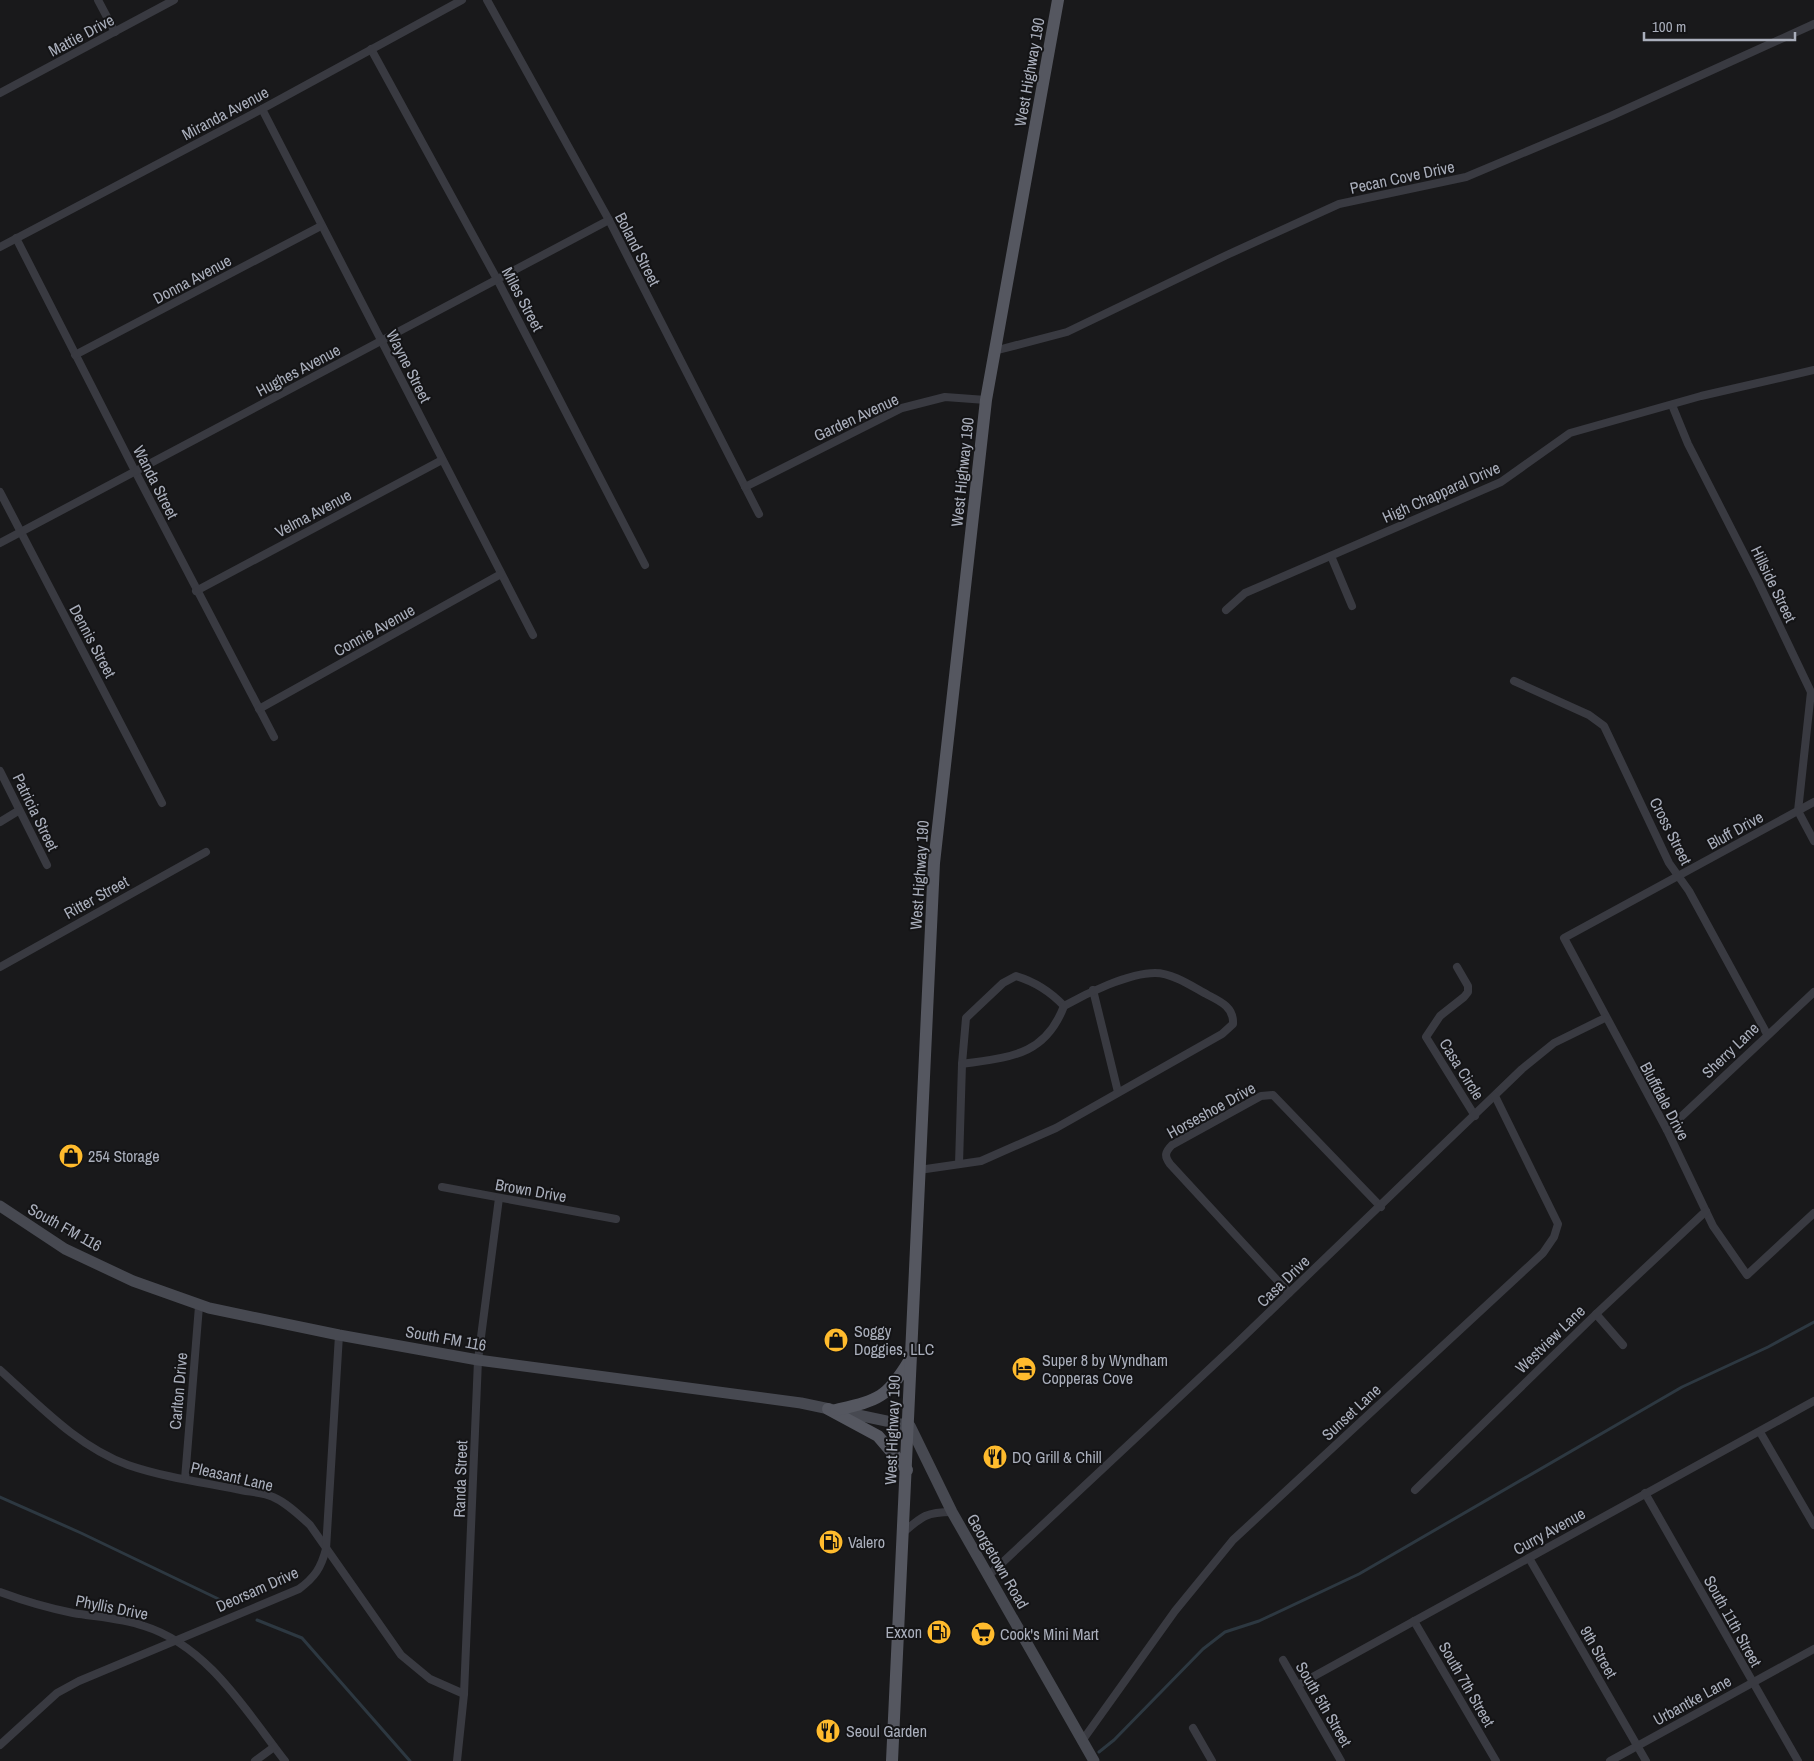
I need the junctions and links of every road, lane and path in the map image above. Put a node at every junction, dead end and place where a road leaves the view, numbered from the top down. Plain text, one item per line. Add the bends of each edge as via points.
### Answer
1 (98, 0) edge
2 (174, 0) edge
3 (462, 0) edge
4 (487, 0) edge
5 (1058, 0) edge
6 (1814, 24) edge
7 (115, 32) junction
8 (371, 49) junction
9 (0, 93) edge
10 (262, 109) junction
11 (609, 220) junction
12 (321, 226) junction
13 (16, 238) junction
14 (0, 247) edge
15 (498, 281) junction
16 (381, 342) junction
17 (994, 351) junction
18 (75, 355) junction
19 (1814, 370) edge
20 (986, 400) junction
21 (1672, 404) junction
22 (442, 460) junction
23 (135, 471) junction
24 (745, 487) junction
25 (0, 492) edge
26 (760, 514) dead end
27 (21, 532) junction
28 (0, 543) edge
29 (1331, 556) junction
30 (645, 564) dead end
31 (501, 574) junction
32 (196, 590) junction
33 (1352, 606) dead end
34 (1226, 610) dead end
35 (533, 635) dead end
36 (1514, 681) dead end
37 (259, 709) junction
38 (274, 737) dead end
39 (0, 771) edge
40 (1814, 802) edge
41 (162, 803) dead end
42 (18, 811) junction
43 (1798, 811) junction
44 (0, 822) edge
45 (1814, 840) edge
46 (206, 852) dead end
47 (46, 865) dead end
48 (1679, 876) junction
49 (1564, 938) joint
50 (0, 966) edge
51 (1457, 967) dead end
52 (1093, 990) junction
53 (1814, 992) edge
54 (1064, 1006) junction
55 (1605, 1018) junction
56 (1767, 1034) junction
57 (962, 1064) junction
58 (1118, 1092) junction
59 (1495, 1096) junction
60 (1475, 1116) junction
61 (1666, 1130) junction
62 (959, 1164) junction
63 (920, 1170) junction
64 (442, 1187) dead end
65 (499, 1198) junction
66 (0, 1206) edge
67 (1381, 1207) junction
68 (1706, 1211) junction
69 (1814, 1213) edge
70 (616, 1219) dead end
71 (1289, 1293) junction
72 (200, 1306) junction
73 (1596, 1314) junction
74 (339, 1336) junction
75 (1623, 1345) dead end
76 (910, 1359) junction
77 (478, 1360) junction
78 (0, 1370) edge
79 (1814, 1402) edge
80 (832, 1410) junction
81 (910, 1426) junction
82 (1760, 1432) junction
83 (907, 1470) junction
84 (185, 1479) junction
85 (1416, 1490) dead end
86 (1645, 1493) junction
87 (952, 1512) junction
88 (1814, 1525) edge
89 (904, 1532) junction
90 (326, 1549) junction
91 (1529, 1558) junction
92 (988, 1576) junction
93 (0, 1592) edge
94 (1414, 1621) junction
95 (175, 1640) junction
96 (1814, 1649) edge
97 (1283, 1660) dead end
98 (1752, 1682) junction
99 (1298, 1685) junction
100 (464, 1694) junction
101 (1193, 1728) dead end
102 (1082, 1741) junction
103 (0, 1745) edge
104 (1638, 1745) junction
105 (274, 1748) junction
106 (255, 1761) edge
107 (285, 1761) edge
108 (457, 1761) edge
109 (892, 1761) edge
110 (1094, 1761) edge
111 (1212, 1761) edge
112 (1341, 1761) edge
113 (1496, 1761) edge
114 (1610, 1761) edge
115 (1646, 1761) edge
116 (1798, 1761) edge

1 - 7 street
2 - 7 street, Mattie Drive
3 - 8 street, Miranda Avenue
4 - 11 street, Boland Street
5 - 17 main road, West Highway 190
6 - 17 street, Pecan Cove Drive via 1611,116 1466,177 1339,204 1067,332
7 - 9 street, Mattie Drive
8 - 10 street, Miranda Avenue
8 - 15 street, Miles Street
10 - 12 street, Wayne Street
10 - 13 street, Miranda Avenue
11 - 15 street, Hughes Avenue
11 - 24 street, Boland Street
12 - 16 street, Wayne Street
12 - 18 street, Donna Avenue
13 - 14 street, Miranda Avenue
13 - 18 street, Wanda Street
15 - 16 street, Hughes Avenue
15 - 30 street, Miles Street
16 - 22 street, Wayne Street
16 - 23 street, Hughes Avenue
17 - 20 main road, West Highway 190
18 - 23 street, Wanda Street
19 - 21 street, High Chapparal Drive
20 - 24 street, Garden Avenue via 945,397 902,408
20 - 63 main road, West Highway 190 via 934,863
21 - 29 street, High Chapparal Drive via 1570,433 1501,482
21 - 43 street, Hillside Street via 1688,444 1811,692
22 - 31 street, Wayne Street
22 - 32 street, Velma Avenue
23 - 27 street, Hughes Avenue
23 - 32 street, Wanda Street
24 - 26 street, Boland Street
25 - 27 street, Dennis Street
27 - 28 street, Hughes Avenue
27 - 41 street, Dennis Street
29 - 33 street
29 - 34 street, High Chapparal Drive via 1245,593
31 - 35 street, Wayne Street
31 - 37 street, Connie Avenue
32 - 37 street, Wanda Street
36 - 48 street, Cross Street via 1589,715 1604,726 1669,863
37 - 38 street, Wanda Street
39 - 42 street, Patricia Street
40 - 43 street, Bluff Drive
42 - 44 street
42 - 47 street, Patricia Street
43 - 45 street
43 - 48 street, Bluff Drive
46 - 50 street, Ritter Street
48 - 49 street, Bluff Drive
48 - 56 street, Cross Street
49 - 55 street, Bluffdale Drive
51 - 60 street, Casa Circle via 1468,992 1440,1016 1426,1037
52 - 54 street
52 - 58 street
52 - 58 street via 1154,973 1169,976 1224,1002 1234,1015 1233,1024 1222,1034
53 - 56 street, Sherry Lane
54 - 57 street via 1045,1039 1015,1056
54 - 57 street via 1050,992 1016,976 966,1018
55 - 59 street, Casa Drive via 1554,1043
55 - 61 street, Bluffdale Drive
56 - 61 street, Sherry Lane
57 - 62 street
58 - 62 street via 1056,1128 981,1161
59 - 60 street, Casa Drive
59 - 102 street, Sunset Lane via 1558,1224 1544,1253 1233,1540 1175,1611
60 - 67 street, Casa Drive
61 - 68 street, Bluffdale Drive
62 - 63 street
63 - 76 main road, West Highway 190
64 - 65 street, Brown Drive
65 - 70 street, Brown Drive
65 - 77 street, Randa Street
66 - 72 main road, South FM 116 via 65,1249 133,1281
67 - 71 street, Casa Drive
67 - 71 street, Horseshoe Drive via 1273,1095 1261,1096 1172,1144 1166,1154 1170,1164
68 - 69 street, Bluffdale Drive via 1719,1236 1747,1275
68 - 73 street, Westview Lane
71 - 92 street, Casa Drive
72 - 74 main road, South FM 116
72 - 84 street, Carlton Drive
73 - 75 street
73 - 85 street, Westview Lane
74 - 77 main road, South FM 116
74 - 90 street, Deorsam Drive
76 - 80 main road via 898,1380 880,1398
76 - 81 main road, West Highway 190
77 - 80 main road, South FM 116
77 - 100 street, Randa Street
78 - 84 street, Pleasant Lane via 89,1445 128,1465
79 - 82 street, Curry Avenue
80 - 81 main road, South FM 116
80 - 83 main road via 878,1436
81 - 83 main road, West Highway 190
81 - 87 main road, Georgetown Road
82 - 86 street, Curry Avenue
82 - 88 street
83 - 89 main road, West Highway 190
84 - 90 street, Pleasant Lane via 273,1497 310,1525
86 - 91 street, Curry Avenue
86 - 98 street, South 11th Street
87 - 89 street via 932,1512 922,1516
87 - 92 main road, Georgetown Road
89 - 109 main road, West Highway 190
90 - 95 street, Deorsam Drive via 314,1578 299,1589
90 - 100 street, Pleasant Lane via 401,1655 430,1679
91 - 94 street, Curry Avenue
91 - 104 street, 9th Street
92 - 102 main road, Georgetown Road
93 - 95 street, Phyllis Drive via 72,1613 144,1625
94 - 99 street, Curry Avenue
94 - 113 street, South 7th Street
95 - 103 street, Deorsam Drive via 92,1674 57,1693
95 - 105 street, Phyllis Drive via 222,1681
96 - 98 street, Urbantke Lane
97 - 99 street, South 5th Street
98 - 104 street, Urbantke Lane
98 - 116 street, South 11th Street
99 - 112 street, South 5th Street
100 - 108 street, Randa Street
101 - 111 street
102 - 110 main road, Georgetown Road
104 - 114 street, Urbantke Lane
104 - 115 street, 9th Street
105 - 106 street
105 - 107 street, Phyllis Drive

